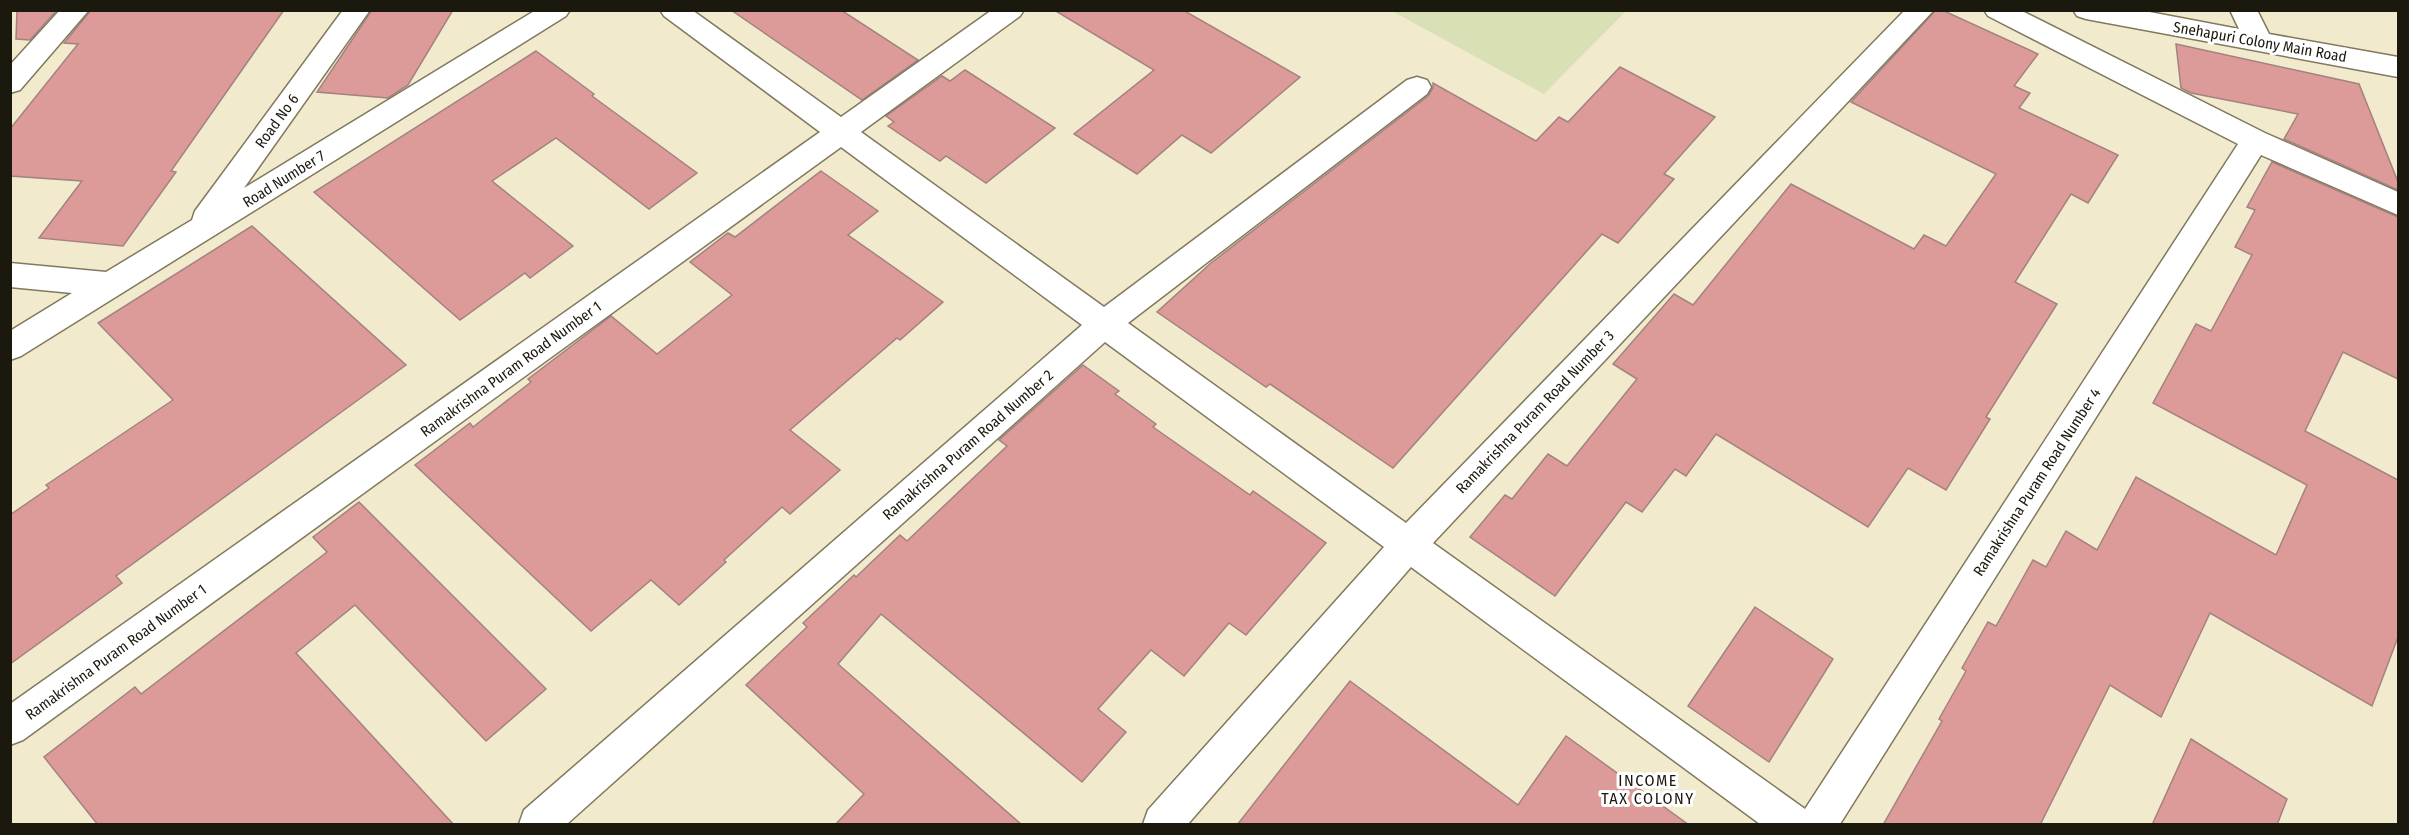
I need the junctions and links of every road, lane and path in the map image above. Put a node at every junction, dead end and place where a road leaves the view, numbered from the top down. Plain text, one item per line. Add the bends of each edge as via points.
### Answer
1 (76, 10) edge
2 (357, 10) edge
3 (557, 10) edge
4 (673, 10) edge
5 (1011, 10) edge
6 (1921, 10) edge
7 (1997, 10) edge
8 (2086, 10) edge
9 (2243, 10) edge
10 (2260, 42) junction
11 (2398, 67) edge
12 (10, 83) edge
13 (1417, 87) dead end
14 (840, 133) junction
15 (2255, 140) junction
16 (2398, 204) edge
17 (197, 232) junction
18 (10, 275) edge
19 (111, 285) junction
20 (1103, 325) junction
21 (10, 347) edge
22 (1407, 546) junction
23 (10, 727) edge
24 (538, 825) edge
25 (1162, 825) edge
26 (1792, 825) edge
27 (1818, 825) edge

1 - 12 street
2 - 17 street, Road No 6
3 - 17 street, Road Number 7
4 - 14 street
5 - 14 street, Ramakrishna Puram Road Number 1
6 - 22 street, Ramakrishna Puram Road Number 3
7 - 15 street
8 - 10 street, Snehapuri Colony Main Road
9 - 10 street
10 - 11 street, Snehapuri Colony Main Road
13 - 20 street, Ramakrishna Puram Road Number 2
14 - 20 street
14 - 23 street, Ramakrishna Puram Road Number 1
15 - 16 street
15 - 27 street, Ramakrishna Puram Road Number 4
17 - 19 street, Road Number 7
18 - 19 street
19 - 21 street, Road Number 7
20 - 22 street
20 - 24 street, Ramakrishna Puram Road Number 2
22 - 25 street, Ramakrishna Puram Road Number 3
22 - 26 street

